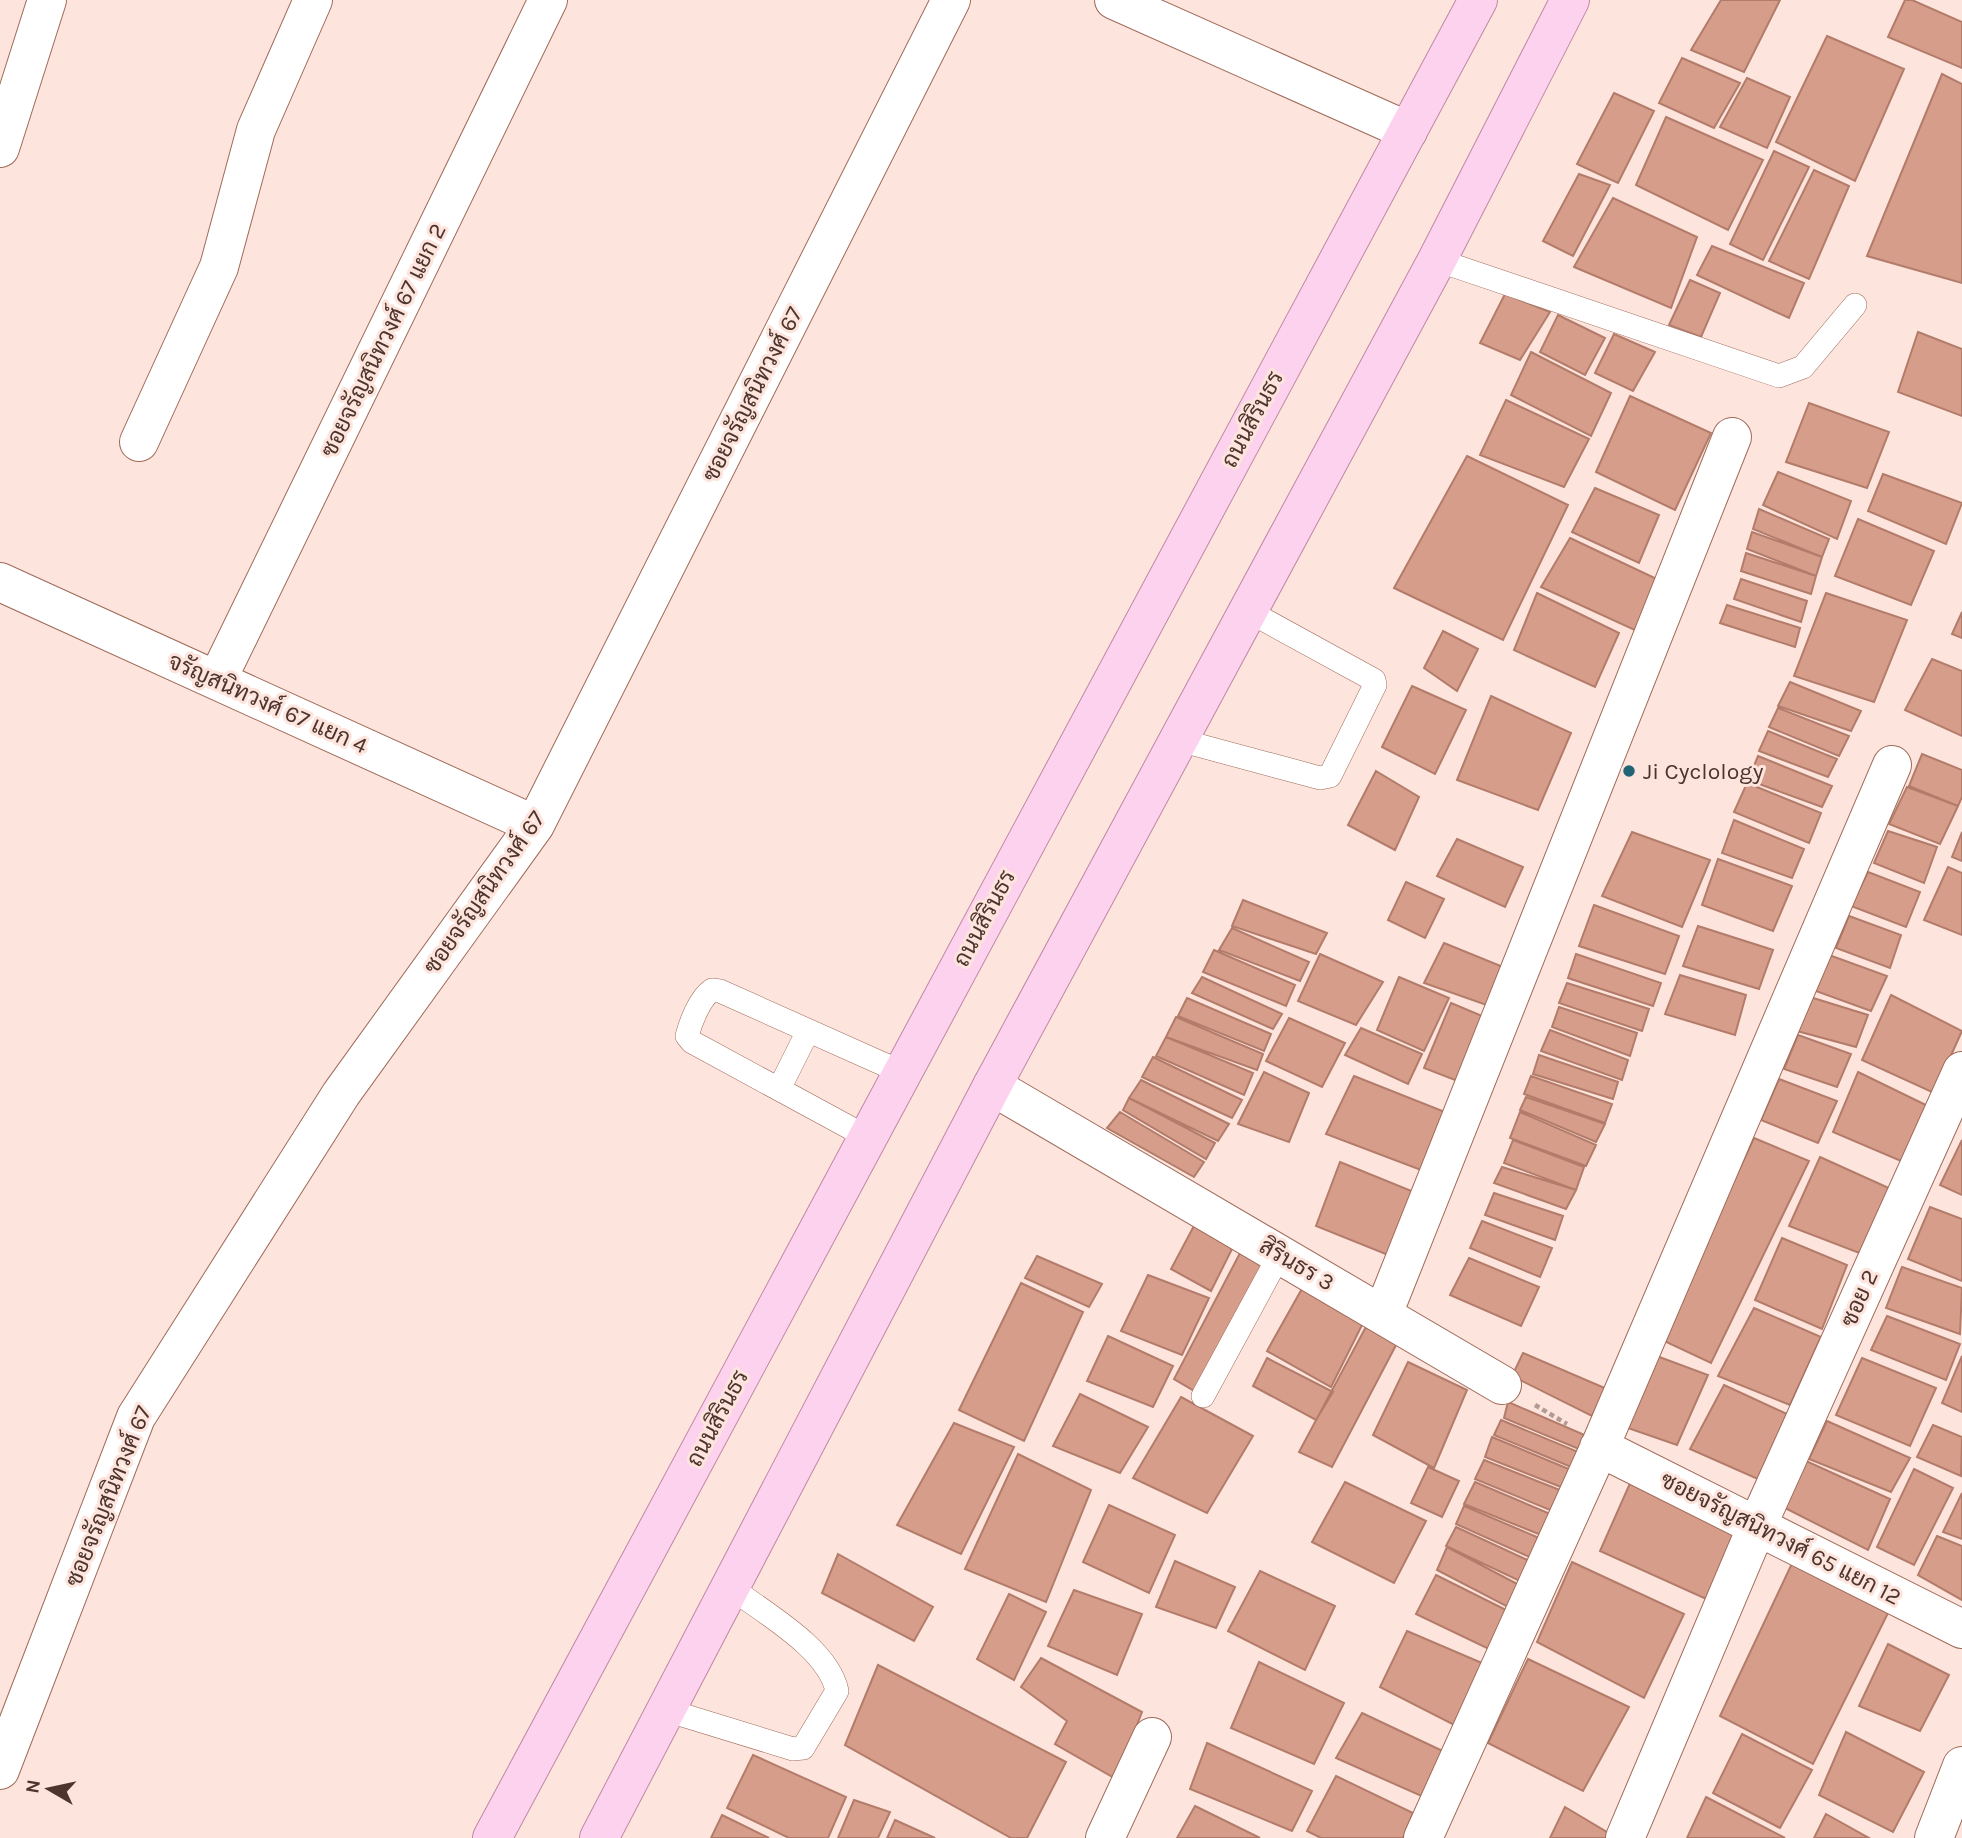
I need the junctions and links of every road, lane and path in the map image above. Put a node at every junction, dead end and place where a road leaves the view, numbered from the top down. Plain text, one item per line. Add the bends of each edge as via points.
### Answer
1 (47, 0) edge
2 (313, 0) edge
3 (548, 0) edge
4 (951, 0) edge
5 (1114, 0) edge
6 (1478, 0) edge
7 (1570, 0) edge
8 (1408, 131) junction
9 (0, 148) edge
10 (1437, 260) junction
11 (1855, 304) dead end
12 (1732, 437) dead end
13 (139, 442) dead end
14 (0, 582) edge
15 (1248, 611) junction
16 (217, 680) junction
17 (1179, 740) junction
18 (1892, 765) dead end
19 (535, 825) junction
20 (808, 1031) junction
21 (1962, 1071) edge
22 (901, 1072) junction
23 (992, 1086) junction
24 (779, 1089) junction
25 (867, 1137) junction
26 (1280, 1254) junction
27 (1382, 1314) junction
28 (1502, 1385) joint
29 (1203, 1395) dead end
30 (1600, 1445) junction
31 (1757, 1525) junction
32 (730, 1587) junction
33 (1962, 1629) edge
34 (666, 1710) junction
35 (1152, 1737) dead end
36 (1962, 1766) edge
37 (0, 1770) edge
38 (492, 1838) edge
39 (599, 1838) edge
40 (1105, 1838) edge
41 (1423, 1838) edge
42 (1625, 1838) edge
43 (1934, 1838) edge

1 - 9 street
2 - 13 street via 256,130 219,267
3 - 16 street, ซอยจรัญสนิทวงศ์ 67 แยก 2
4 - 19 street, ซอยจรัญสนิทวงศ์ 67
5 - 8 street
6 - 8 main road, ถนนสิรินธร
7 - 10 main road
8 - 22 main road, ถนนสิรินธร
10 - 11 lane via 1779,376 1803,367
10 - 15 main road
12 - 27 street
14 - 16 street, จรัญสนิทวงศ์ 67 แยก 4
15 - 17 main road
15 - 17 lane via 1375,682 1330,776 1320,778
16 - 19 street, จรัญสนิทวงศ์ 67 แยก 4
17 - 23 main road
18 - 30 street
19 - 37 street, ซอยจรัญสนิทวงศ์ 67 via 341,1094 136,1417
20 - 22 lane
20 - 24 lane
20 - 24 lane via 712,990 689,1027 687,1036 692,1042
21 - 31 street, ซอย 2
22 - 25 main road, ถนนสิรินธร
23 - 26 street, สิรินธร 3
23 - 32 main road
24 - 25 lane
25 - 38 main road, ถนนสิรินธร
26 - 27 street, สิรินธร 3
26 - 29 lane
27 - 28 street, สิรินธร 3
28 - 30 path
30 - 31 street, ซอยจรัญสนิทวงศ์ 65 แยก 12
30 - 41 street
31 - 33 street, ซอยจรัญสนิทวงศ์ 65 แยก 12
31 - 42 street, ซอย 2
32 - 34 main road
32 - 34 lane via 821,1657 834,1676 837,1691 803,1748 774,1744
34 - 39 main road
35 - 40 street
36 - 43 street

